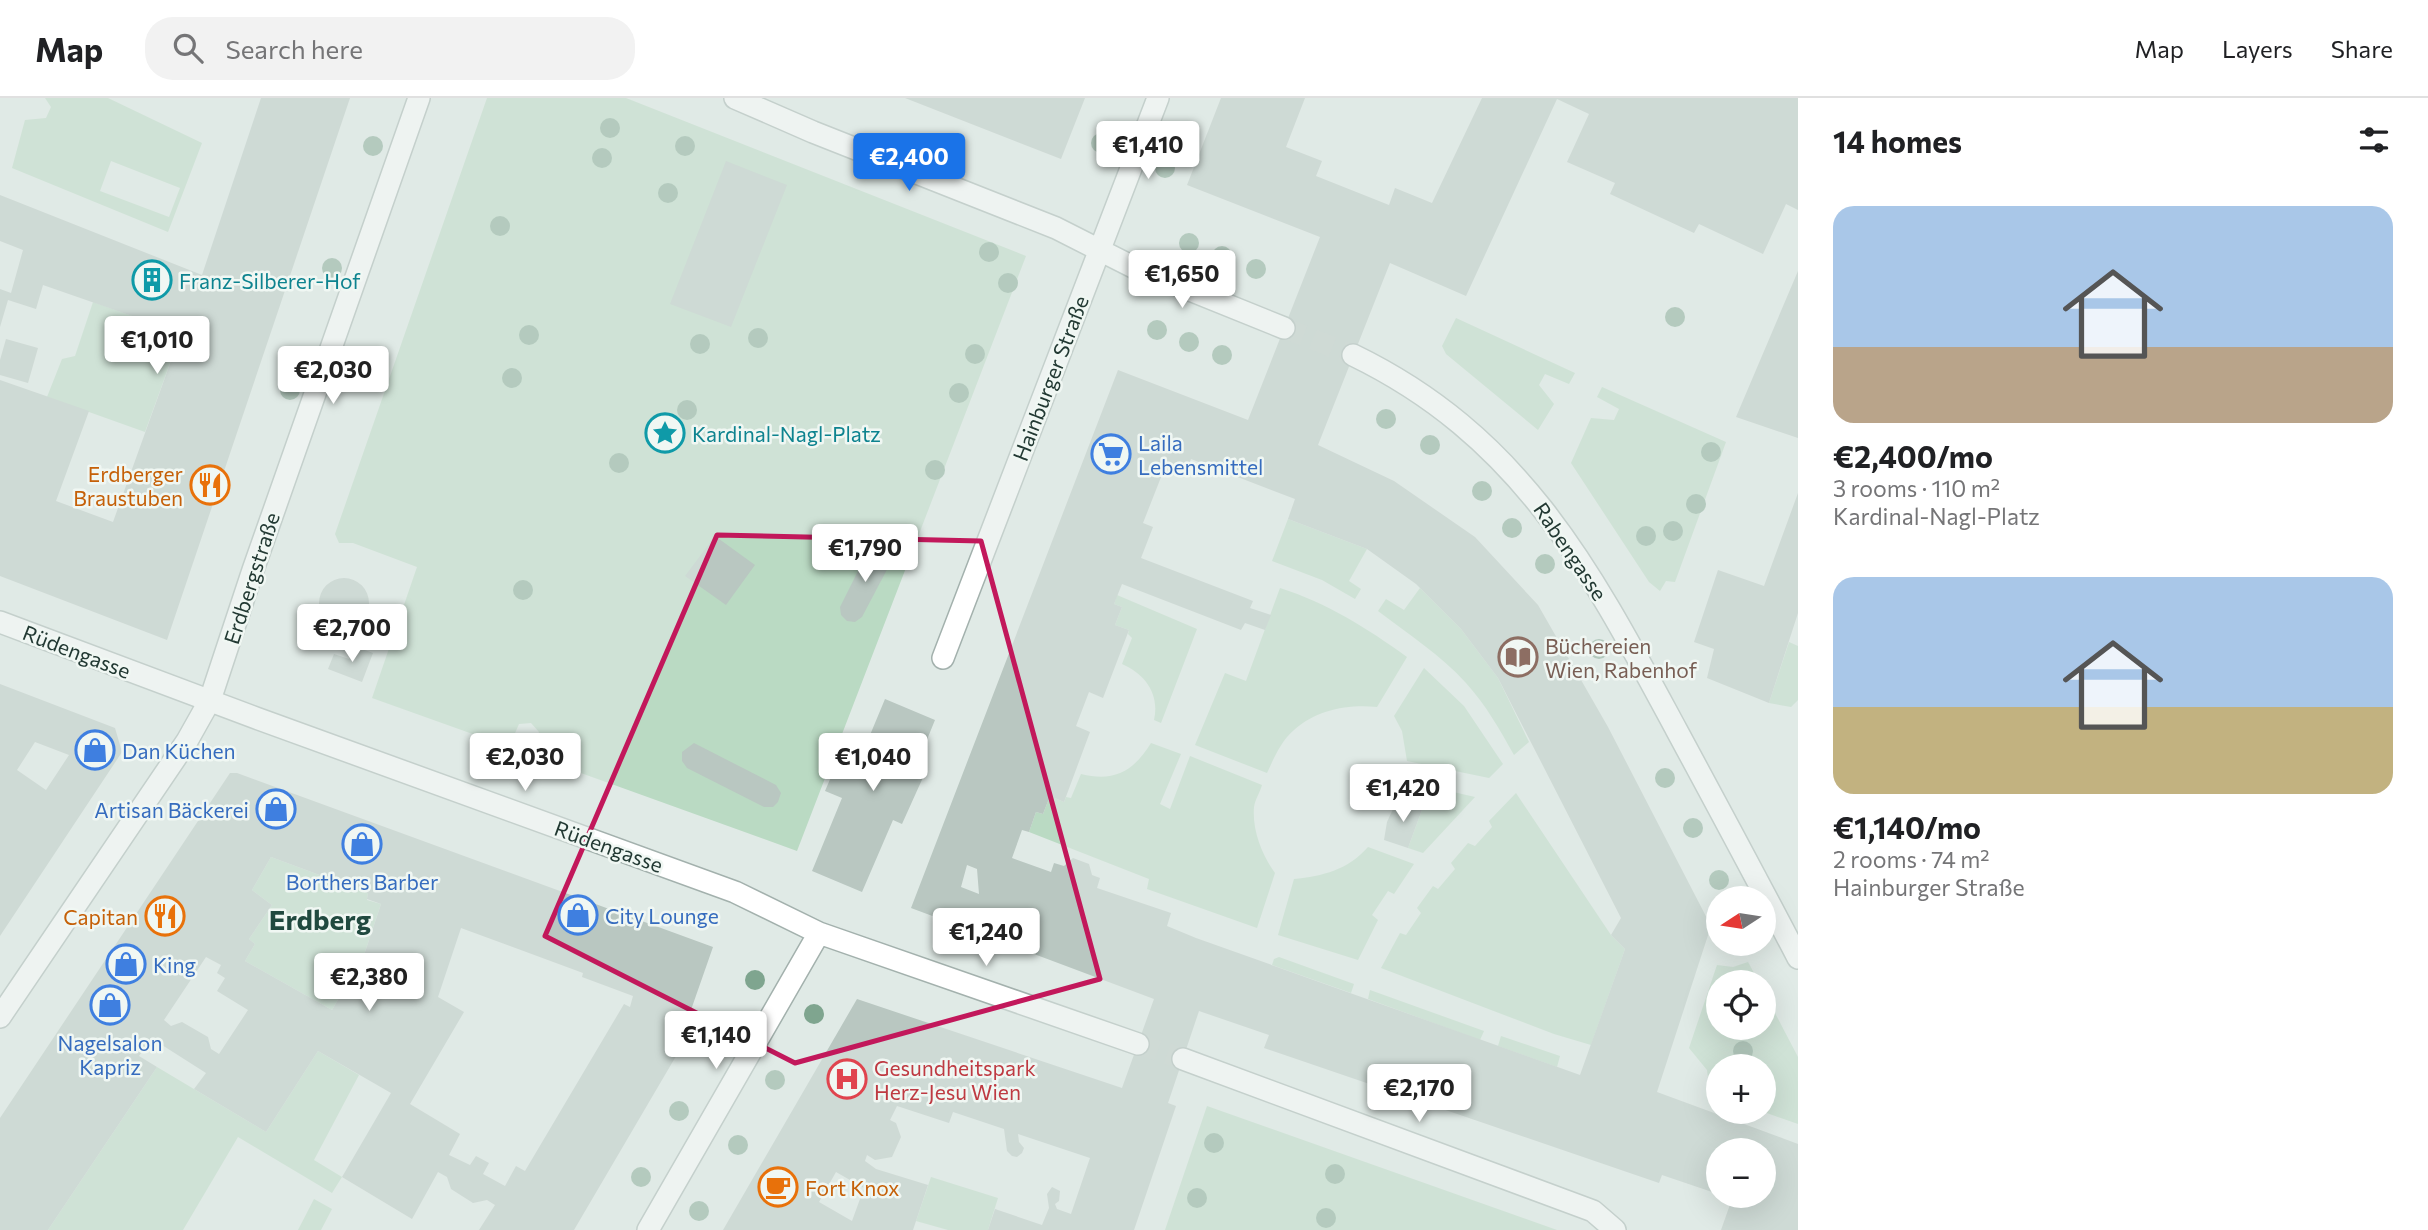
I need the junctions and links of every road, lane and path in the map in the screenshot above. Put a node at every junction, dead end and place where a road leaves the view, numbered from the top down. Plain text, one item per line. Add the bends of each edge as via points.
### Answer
1 (419, 98) edge
2 (735, 98) edge
3 (1158, 98) edge
4 (1100, 250) junction
5 (1284, 328) tunnel mouth
6 (1353, 355) tunnel mouth
7 (0, 622) edge
8 (943, 658) dead end
9 (210, 700) junction
10 (819, 933) junction
11 (1798, 958) edge
12 (0, 1017) edge
13 (1139, 1044) tunnel mouth
14 (1183, 1059) tunnel mouth
15 (648, 1230) edge
16 (1615, 1230) edge

1 - 9 street, Erdbergstraße
2 - 4 street
3 - 4 street, Hainburger Straße
4 - 5 street
4 - 8 street, Hainburger Straße
6 - 11 street, Rabengasse via 1448,412 1490,448 1547,512 1612,612
7 - 9 street, Rüdengasse
9 - 10 street, Rüdengasse via 735,892
9 - 12 street, Erdbergstraße
10 - 13 street, Rüdengasse
10 - 15 street
14 - 16 street via 1593,1211

